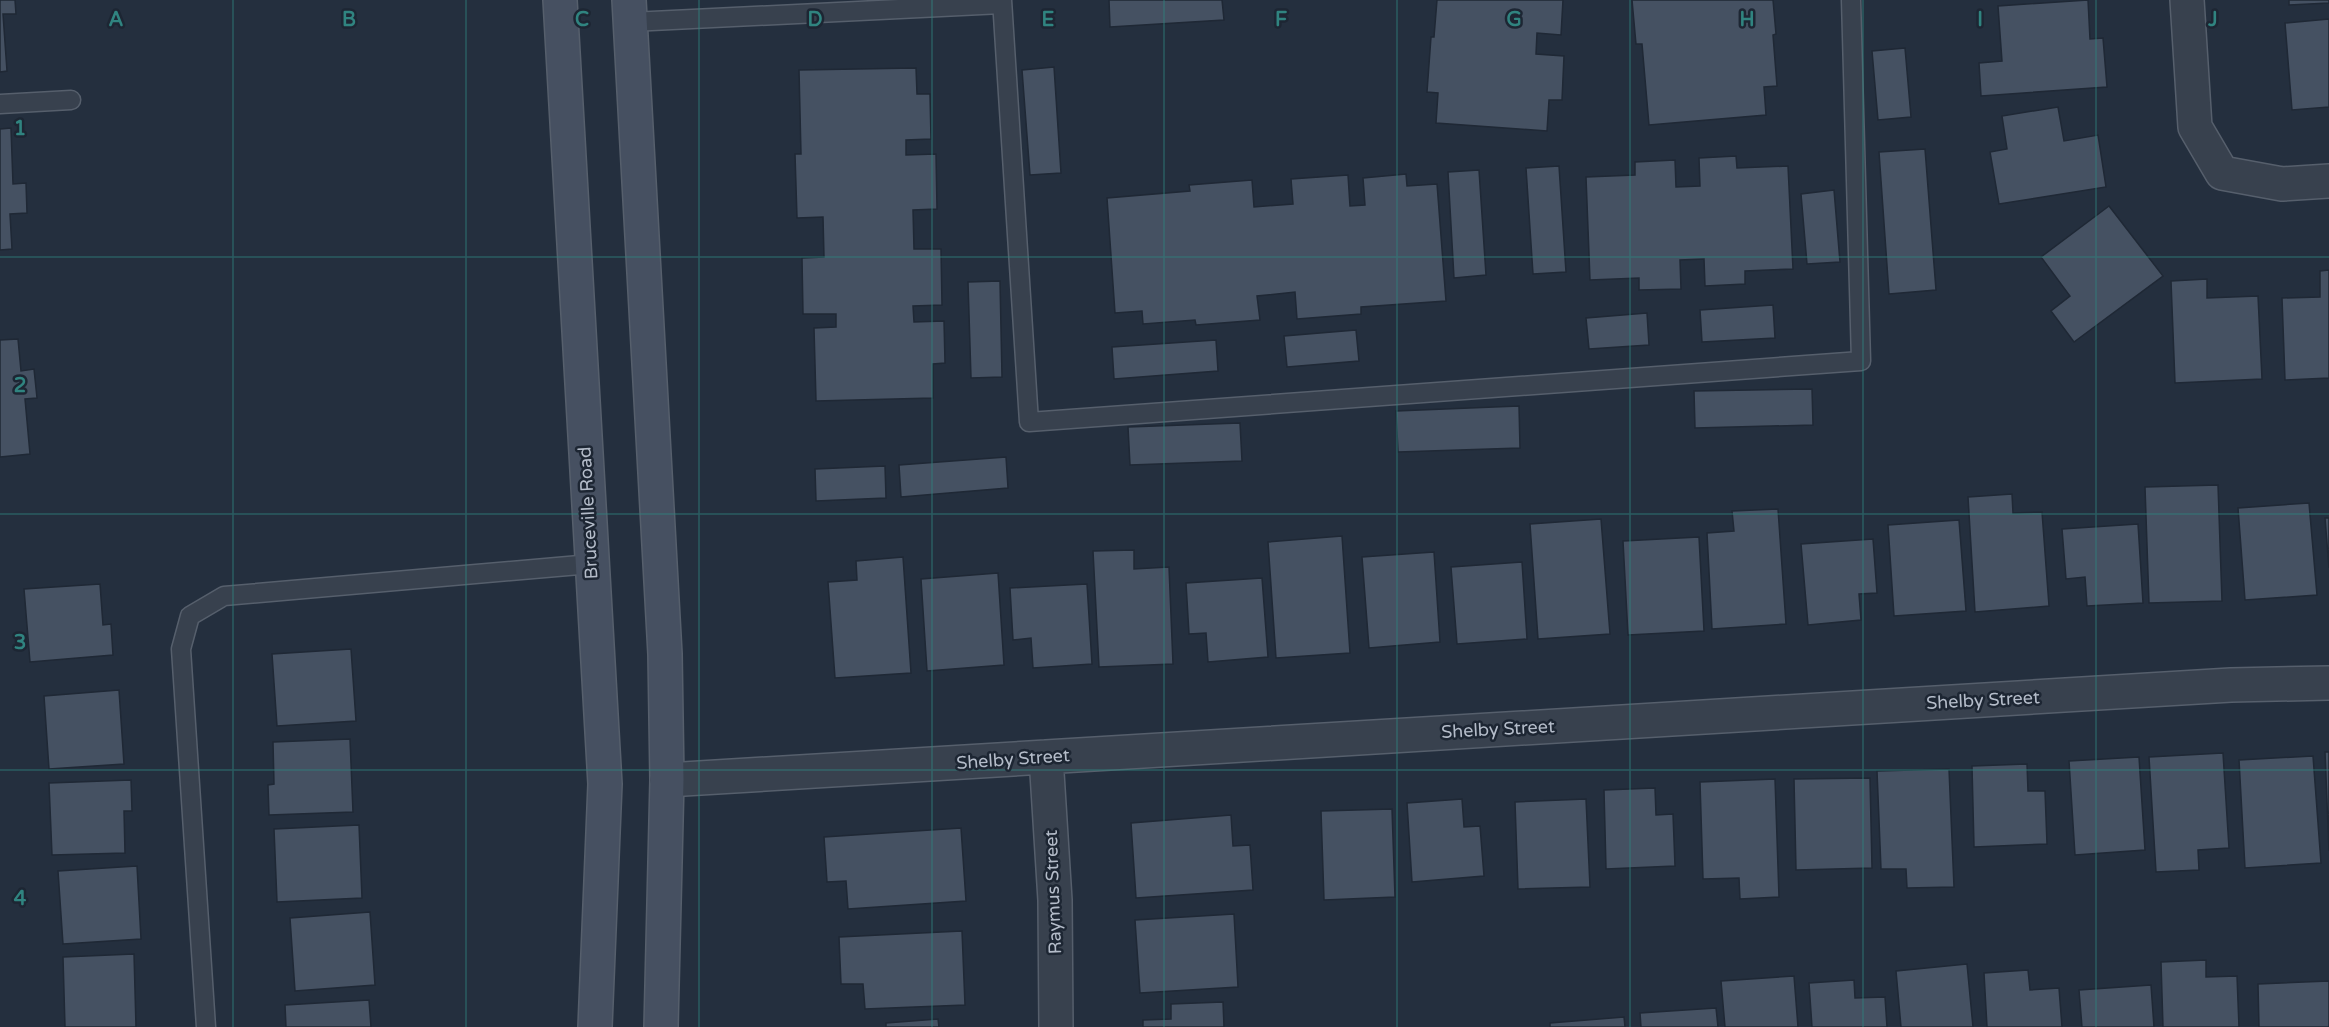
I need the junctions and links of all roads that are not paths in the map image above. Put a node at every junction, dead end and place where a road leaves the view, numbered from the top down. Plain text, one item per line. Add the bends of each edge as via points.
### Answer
1 (560, 0) edge
2 (1851, 0) edge
3 (2187, 0) edge
4 (1002, 2) edge
5 (630, 11) edge
6 (71, 100) dead end
7 (0, 104) edge
8 (2329, 181) edge
9 (591, 564) junction
10 (2329, 683) edge
11 (1046, 757) junction
12 (667, 780) junction
13 (206, 1027) edge
14 (596, 1027) edge
15 (661, 1027) edge
16 (1056, 1027) edge

1 - 9 main road, Bruceville Road
2 - 4 lane via 1861,361 1029,422
3 - 8 street via 2195,127 2222,173 2282,184
4 - 5 lane
5 - 12 main road via 665,654
6 - 7 lane
9 - 13 lane via 224,596 189,616 181,649
9 - 14 main road, Bruceville Road via 605,784
10 - 11 street, Shelby Street via 2231,685
11 - 12 street, Shelby Street
11 - 16 street, Raymus Street via 1055,900
12 - 15 main road

